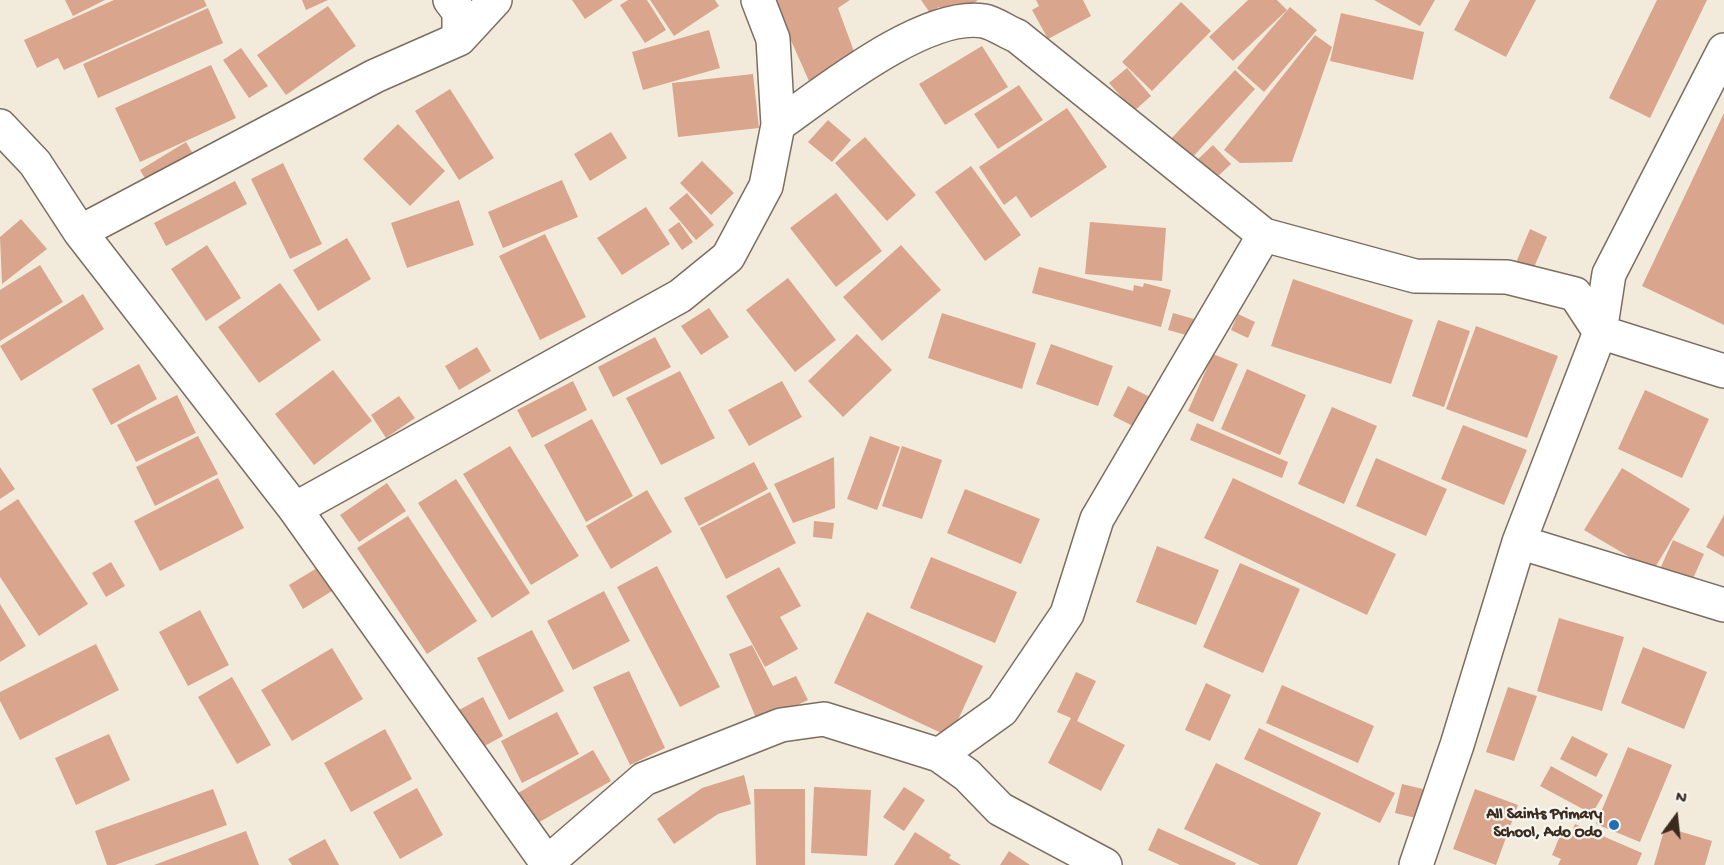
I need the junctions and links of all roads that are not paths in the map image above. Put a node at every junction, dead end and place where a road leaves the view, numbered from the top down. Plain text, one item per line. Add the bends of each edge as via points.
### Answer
1 (450, 0) edge
2 (495, 0) edge
3 (758, 0) edge
4 (459, 39) junction
5 (1724, 50) edge
6 (778, 124) junction
7 (0, 126) edge
8 (80, 232) junction
9 (1264, 235) junction
10 (1600, 332) junction
11 (1724, 371) edge
12 (295, 509) junction
13 (1519, 542) junction
14 (1724, 605) edge
15 (939, 756) junction
16 (546, 864) edge
17 (1105, 865) edge
18 (1416, 865) edge

1 - 4 street via 459,12
2 - 4 street
3 - 6 street via 773,39
4 - 8 street via 375,76
5 - 10 street via 1609,274
6 - 9 street via 898,43 943,24 984,21 1017,36
6 - 12 street via 766,186 728,257 680,296
7 - 8 street via 35,163
8 - 12 street
9 - 10 street via 1415,276 1507,277 1575,294
9 - 15 street via 1097,519 1067,614 1002,710
10 - 11 street
10 - 13 street
12 - 16 street
13 - 14 street
13 - 18 street
15 - 16 street via 824,719 781,725 644,779
15 - 17 street via 967,775 1000,809

